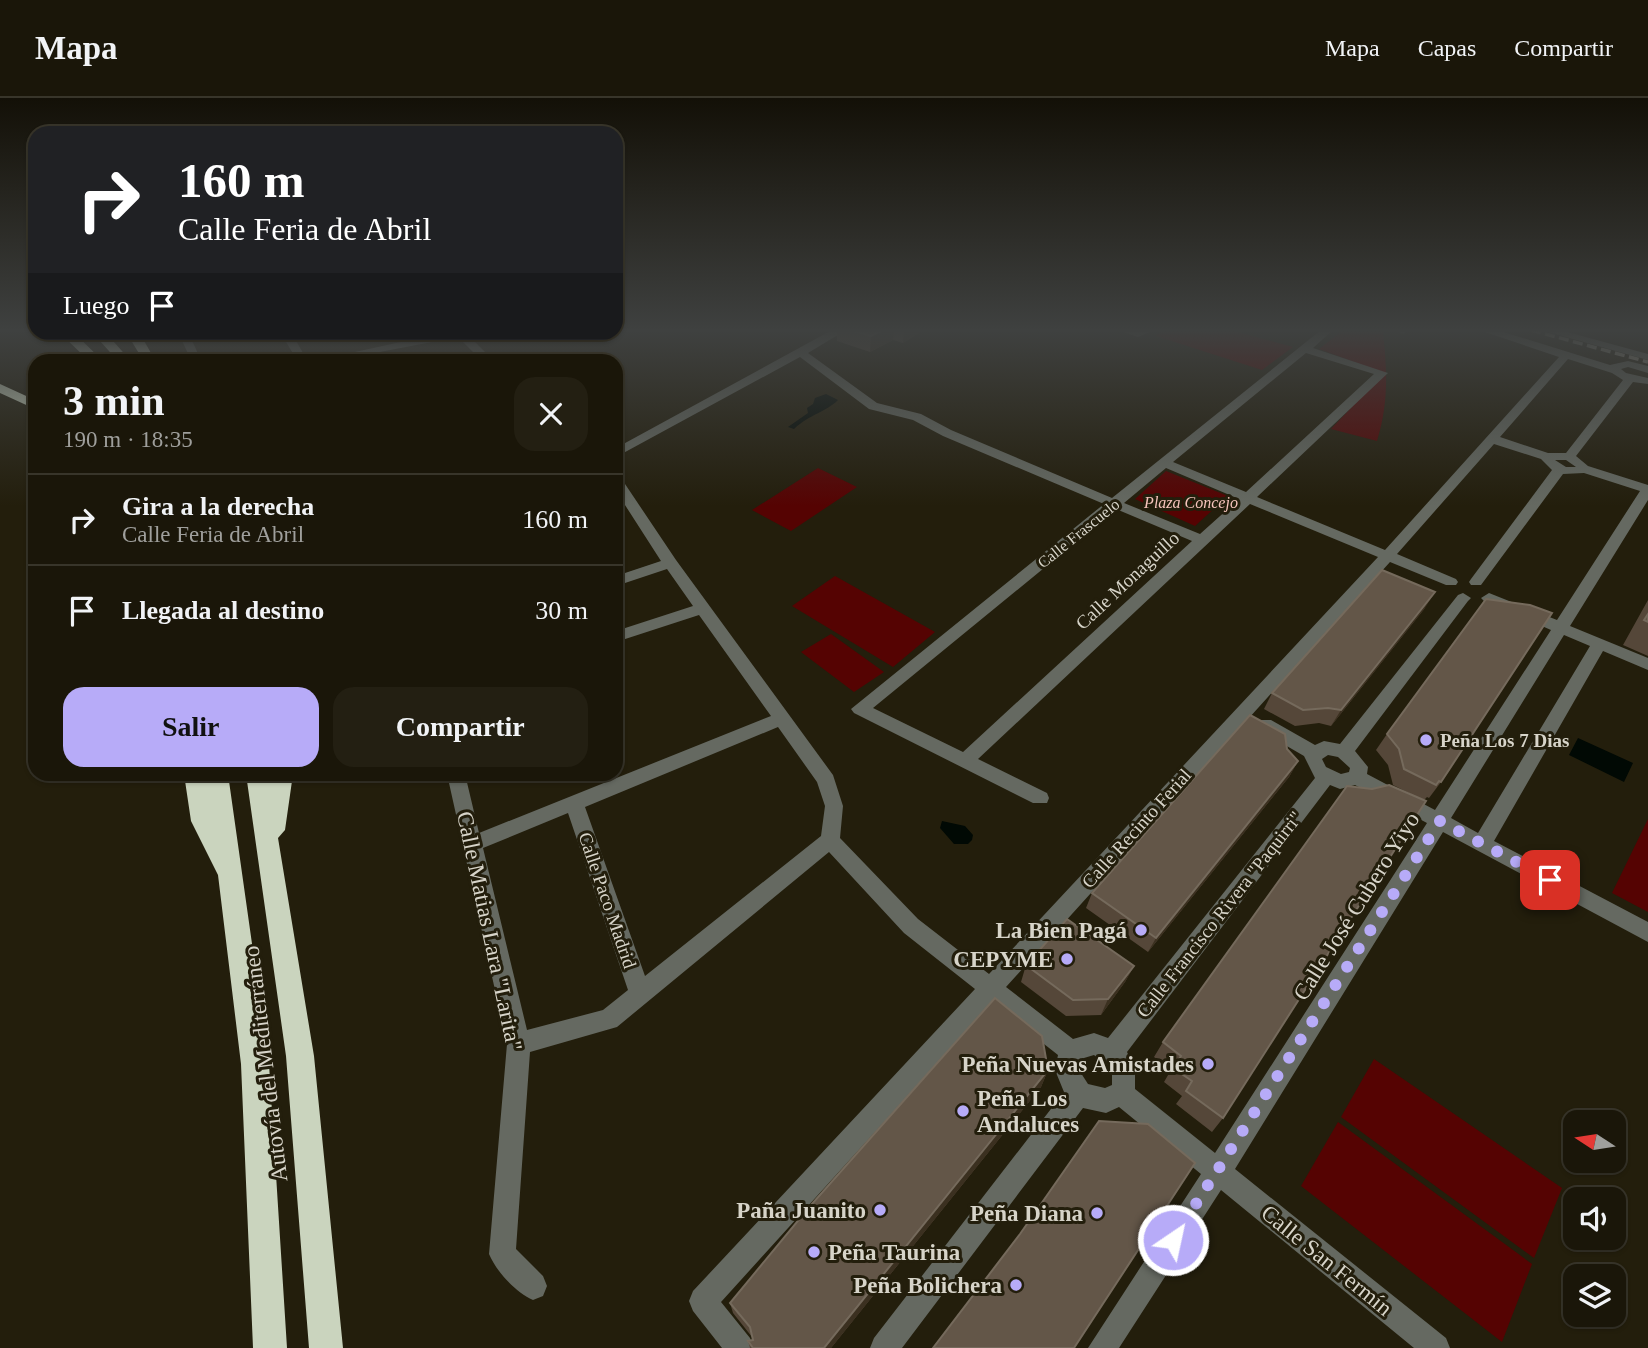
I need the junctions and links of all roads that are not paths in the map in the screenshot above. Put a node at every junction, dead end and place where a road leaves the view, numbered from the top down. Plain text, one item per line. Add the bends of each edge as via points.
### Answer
1 (0, 388) edge
2 (736, 388) edge
3 (850, 388) edge
4 (1256, 388) edge
5 (1365, 388) edge
6 (1537, 388) edge
7 (1622, 388) edge
8 (28, 402) edge
9 (1492, 439) junction
10 (623, 449) edge
11 (1548, 457) junction
12 (1569, 457) junction
13 (1164, 463) junction
14 (1583, 468) junction
15 (1560, 469) junction
16 (1648, 489) edge
17 (623, 492) edge
18 (1248, 497) junction
19 (1116, 503) junction
20 (1200, 540) junction
21 (1388, 555) junction
22 (670, 563) junction
23 (623, 579) edge
24 (1451, 582) junction
25 (1476, 582) junction
26 (1463, 598) junction
27 (1489, 598) junction
28 (703, 608) junction
29 (1560, 628) junction
30 (623, 635) edge
31 (1600, 644) junction
32 (1648, 664) edge
33 (1241, 712) junction
34 (781, 719) junction
35 (1344, 752) junction
36 (1314, 753) junction
37 (964, 762) junction
38 (1326, 777) junction
39 (1357, 777) junction
40 (196, 781) edge
41 (219, 781) edge
42 (258, 781) edge
43 (281, 781) edge
44 (458, 781) edge
45 (1040, 798) dead end
46 (575, 805) junction
47 (1440, 821) junction
48 (830, 840) junction
49 (1482, 844) junction
50 (473, 845) junction
51 (270, 849) junction
52 (234, 888) junction
53 (1648, 933) edge
54 (990, 988) junction
55 (641, 995) junction
56 (519, 1044) junction
57 (1072, 1052) junction
58 (1112, 1052) junction
59 (1079, 1093) junction
60 (1121, 1093) junction
61 (1218, 1172) junction
62 (533, 1286) dead end
63 (325, 1342) edge
64 (270, 1348) edge
65 (740, 1348) edge
66 (884, 1348) edge
67 (1102, 1348) edge
68 (1436, 1348) edge

1 - 8 highway
2 - 10 street
3 - 19 street via 873,405 917,417
4 - 13 street, Calle Frascuelo
5 - 18 street, Calle Monaguillo
6 - 9 street, Calle Recinto Ferial
7 - 12 street
9 - 11 street
9 - 21 street, Calle Recinto Ferial
11 - 12 street
11 - 15 street via 1551,465
12 - 14 street
13 - 18 street
13 - 19 street, Calle Frascuelo
14 - 15 street via 1576,472
14 - 16 street
15 - 25 street
16 - 29 street, Calle José Cubero Yiyo
17 - 22 street
18 - 20 street, Calle Monaguillo
18 - 21 street
19 - 20 street
19 - 37 street, Calle Frascuelo via 860,709
20 - 37 street, Calle Monaguillo
21 - 24 street
21 - 33 street, Calle Recinto Ferial
22 - 23 street
22 - 28 street
24 - 25 street
24 - 26 street via 1450,588
25 - 27 street via 1489,592
26 - 27 street via 1476,602
26 - 35 street
27 - 29 street
28 - 30 street
28 - 34 street
29 - 31 street
29 - 47 street, Calle José Cubero Yiyo
31 - 32 street
31 - 49 street
33 - 36 street
33 - 54 street, Calle Recinto Ferial
34 - 46 street
34 - 48 street via 827,780 834,806
35 - 36 street via 1324,748
35 - 39 street via 1359,767
36 - 38 street via 1315,767
37 - 45 street
38 - 39 street via 1348,782
38 - 58 street, Calle Francisco Rivera "Paquirri"
39 - 47 street
40 - 52 highway via 203,821
41 - 52 highway, Autovía del Mediterráneo
42 - 51 highway, Autovía del Mediterráneo
43 - 51 highway
44 - 50 street, Calle Matias Lara "Larita"
46 - 50 street
46 - 55 street, Calle Paco Madrid
47 - 49 street
47 - 61 street, Calle José Cubero Yiyo
48 - 54 street via 911,926
48 - 55 street
49 - 53 street
50 - 56 street, Calle Matias Lara "Larita"
51 - 63 highway, Autovía del Mediterráneo via 300,1056
52 - 64 highway, Autovía del Mediterráneo via 255,1063
54 - 57 street
54 - 65 street, Calle Recinto Ferial via 703,1300
55 - 56 street via 609,1019
56 - 62 street, Calle Matias Lara "Larita" via 502,1254
57 - 58 street via 1094,1044
57 - 59 street via 1068,1077
58 - 60 street via 1124,1068
59 - 60 street via 1107,1102
59 - 66 street
60 - 61 street, Calle San Fermín
61 - 67 street, Calle José Cubero Yiyo
61 - 68 street, Calle San Fermín

